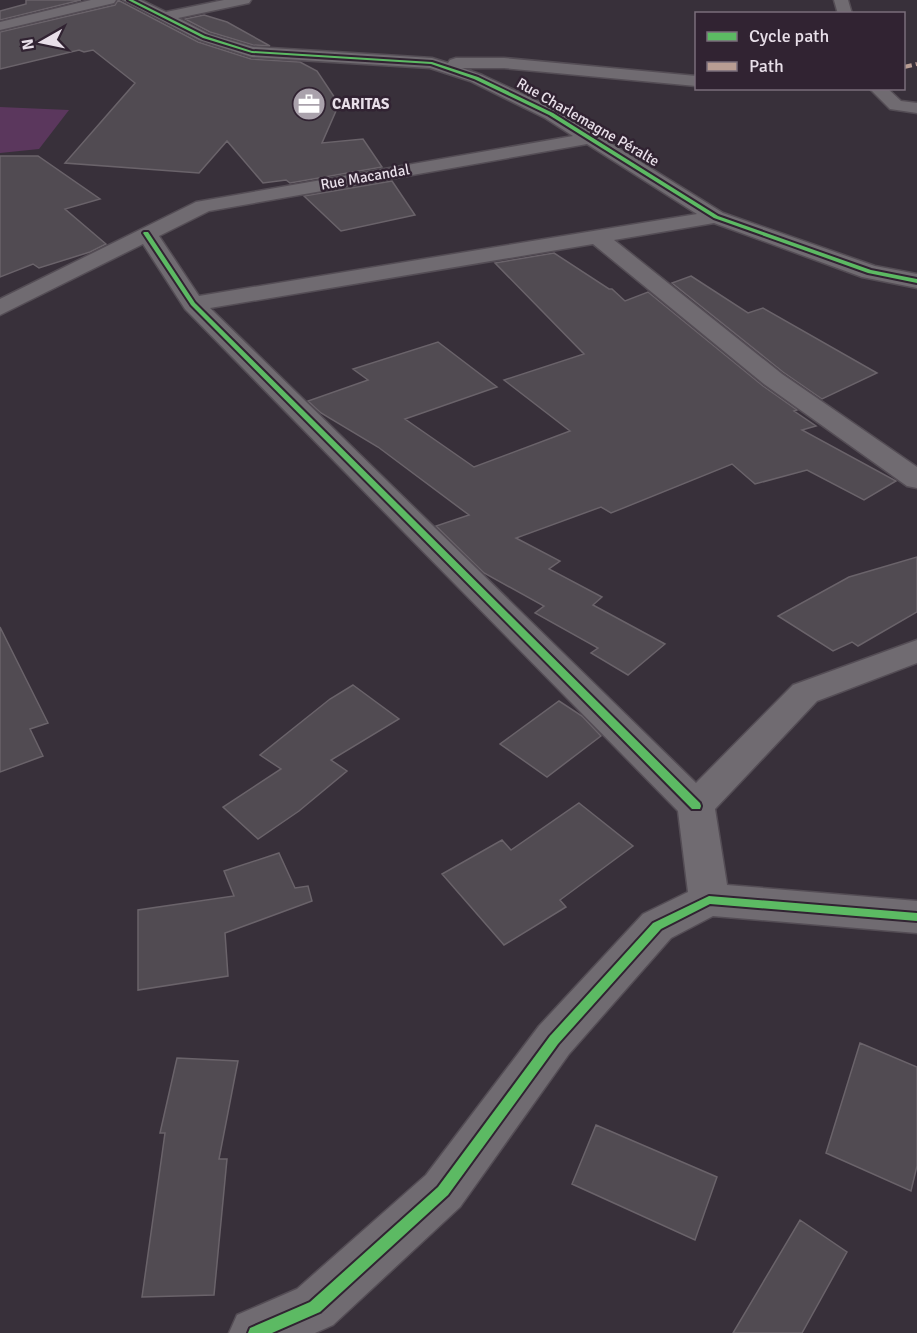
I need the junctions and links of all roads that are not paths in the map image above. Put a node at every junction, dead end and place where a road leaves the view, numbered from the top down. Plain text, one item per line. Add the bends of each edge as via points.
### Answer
1 (109, 0) edge
2 (130, 0) edge
3 (244, 0) edge
4 (165, 17) junction
5 (1, 25) edge
6 (432, 63) junction
7 (695, 81) edge
8 (878, 90) edge
9 (917, 108) edge
10 (590, 138) junction
11 (716, 216) junction
12 (146, 234) junction
13 (597, 237) junction
14 (917, 281) edge
15 (193, 304) junction
16 (0, 308) edge
17 (917, 480) edge
18 (917, 651) edge
19 (696, 806) junction
20 (709, 900) junction
21 (917, 917) edge
22 (255, 1333) edge

1 - 5 street
2 - 4 street, Rue Charlemagne Péralte
3 - 4 street
4 - 6 street, Rue Charlemagne Péralte via 204,37 252,51
6 - 7 street via 504,63
6 - 10 street, Rue Charlemagne Péralte via 508,92
8 - 9 street via 896,105
10 - 11 street, Rue Charlemagne Péralte
10 - 12 street, Rue Macandal via 203,206
11 - 13 street
11 - 14 street, Rue Charlemagne Péralte via 870,272
12 - 15 street
12 - 16 street, Rue Macandal
13 - 15 street
13 - 17 street via 773,379
15 - 19 street
18 - 19 street via 805,693
19 - 20 street
20 - 21 street
20 - 22 street via 657,926 554,1040 443,1191 315,1307

